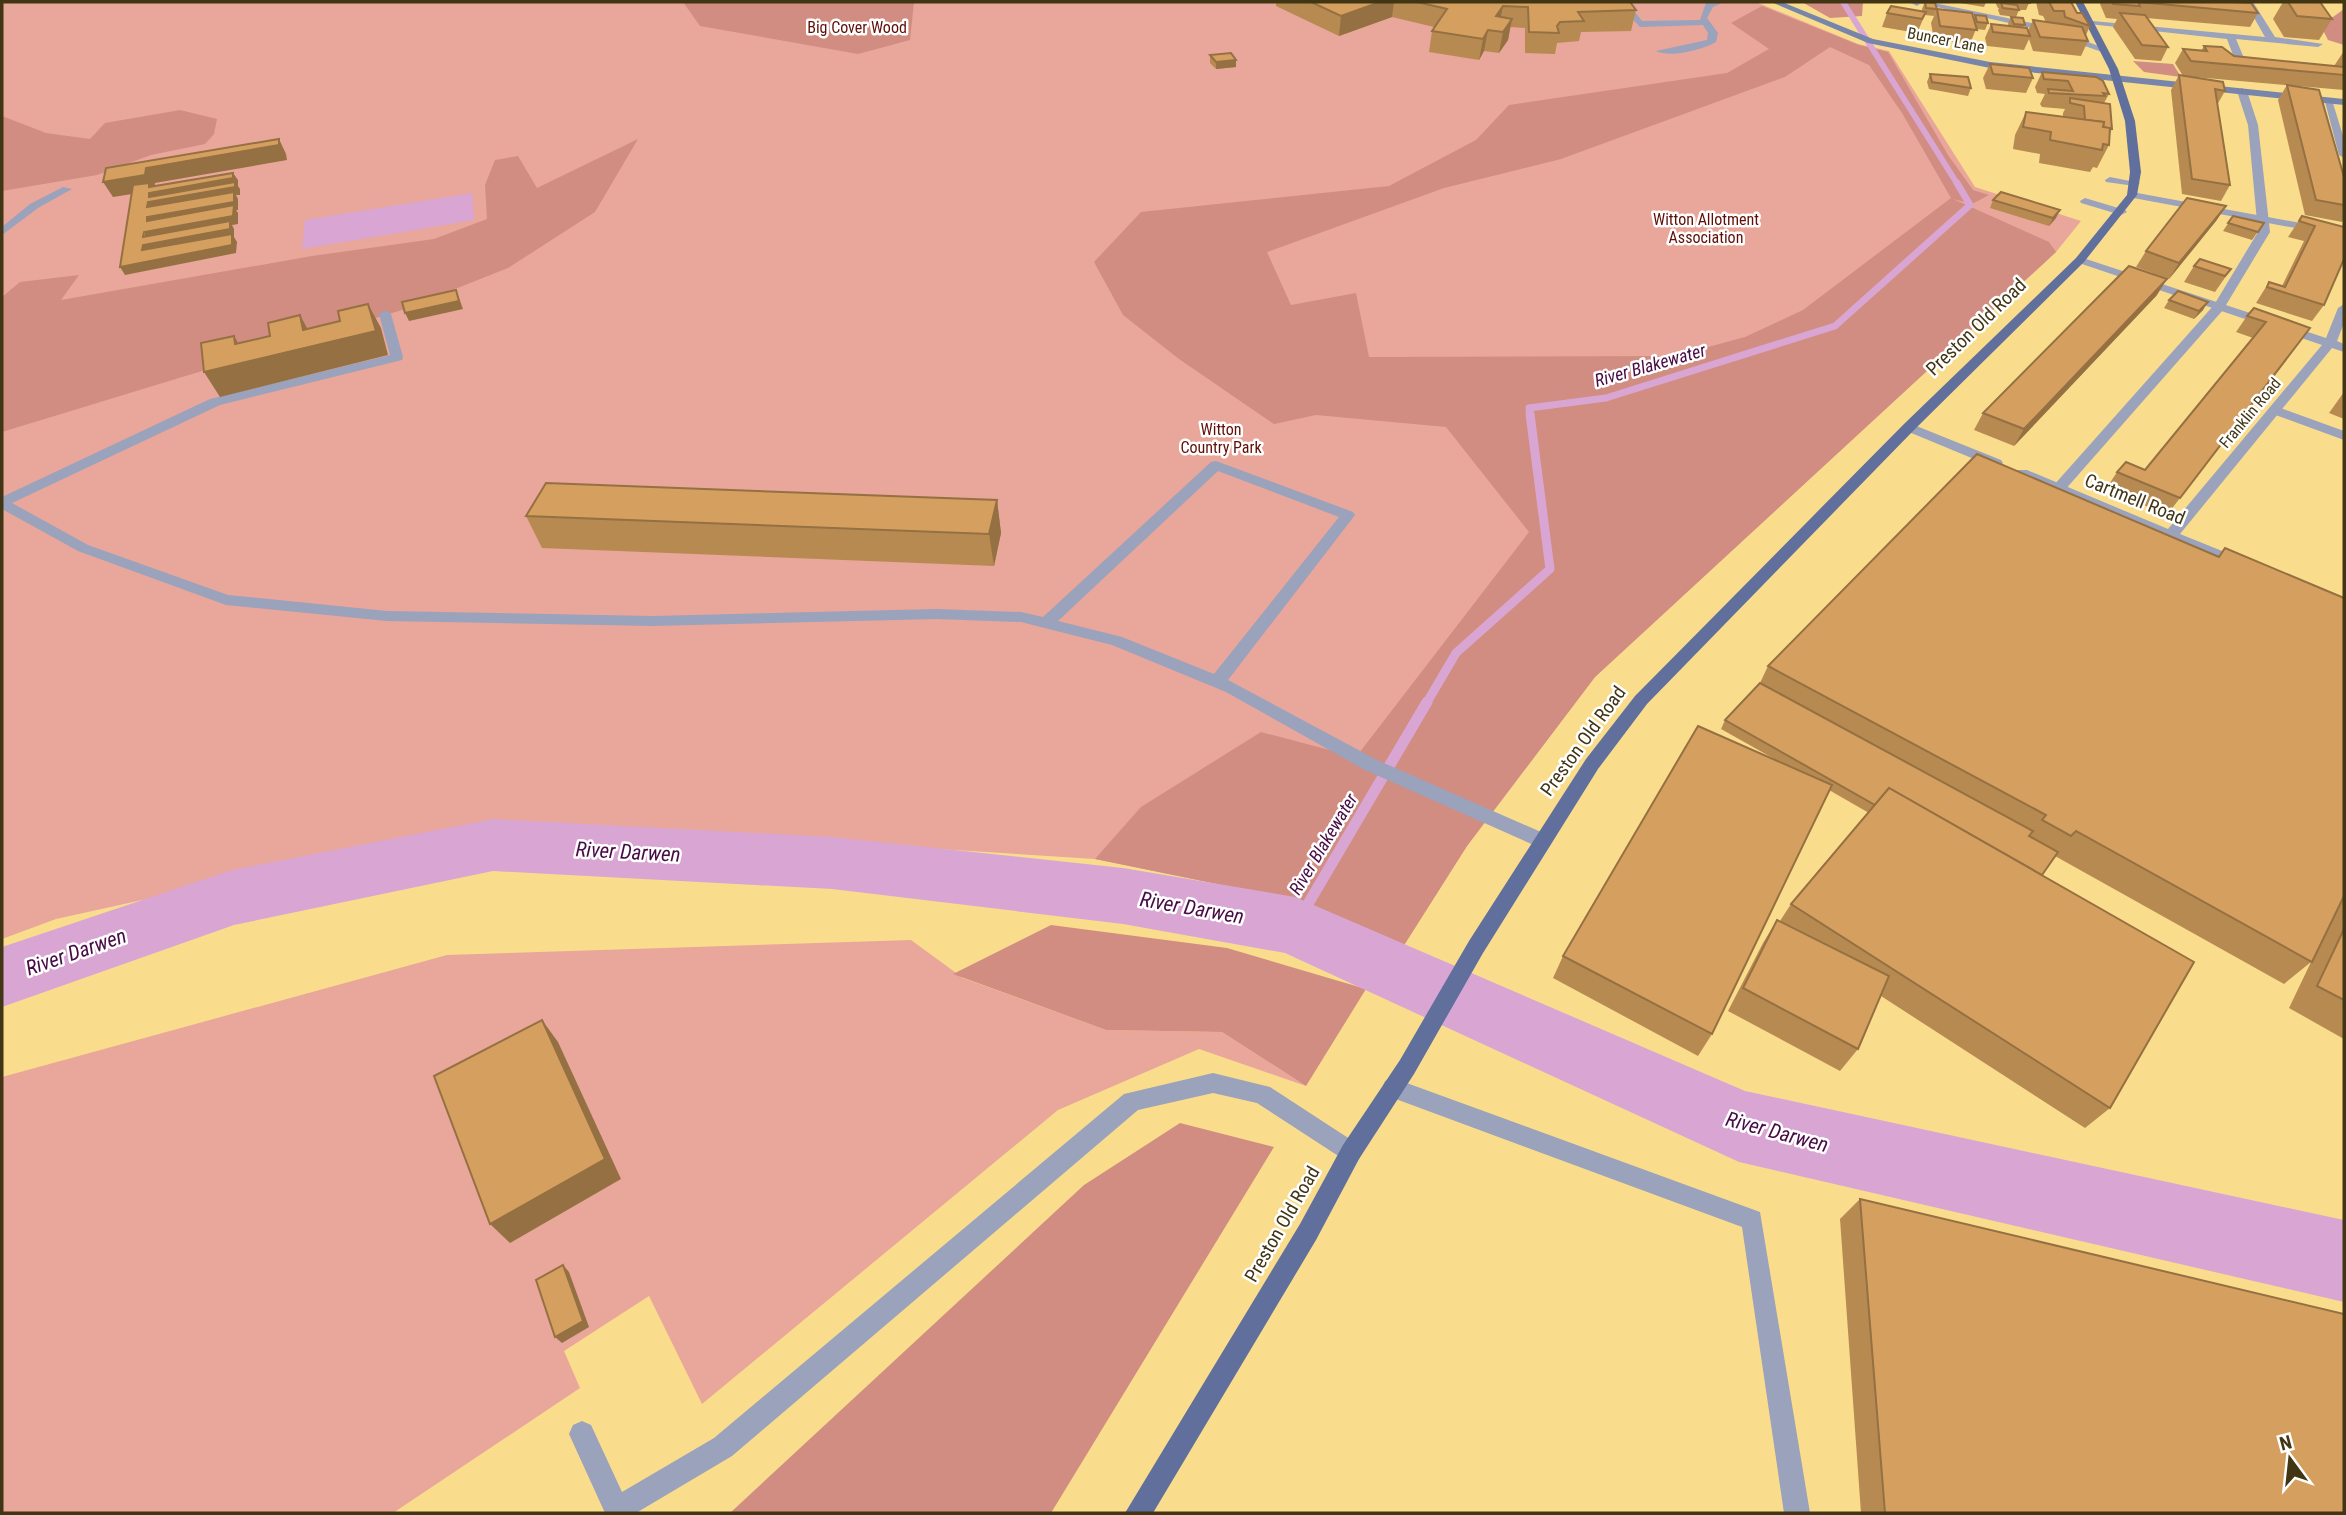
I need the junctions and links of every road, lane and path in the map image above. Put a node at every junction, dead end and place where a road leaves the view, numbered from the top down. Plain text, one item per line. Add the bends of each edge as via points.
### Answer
1 (1720, 2) edge
2 (1775, 2) edge
3 (1916, 2) edge
4 (2079, 2) edge
5 (2249, 2) edge
6 (2241, 12) edge
7 (1631, 13) edge
8 (2255, 14) junction
9 (1706, 22) junction
10 (2093, 24) junction
11 (2230, 36) junction
12 (2272, 40) junction
13 (2318, 44) edge
14 (2102, 49) junction
15 (1661, 51) dead end
16 (2241, 63) edge
17 (2118, 79) junction
18 (2242, 91) junction
19 (2327, 100) junction
20 (2344, 102) edge
21 (2344, 155) edge
22 (2109, 180) dead end
23 (67, 189) dead end
24 (2133, 189) junction
25 (2084, 201) dead end
26 (2121, 212) junction
27 (2263, 219) junction
28 (2, 232) edge
29 (2344, 234) edge
30 (2080, 260) junction
31 (2220, 307) junction
32 (2344, 308) edge
33 (386, 314) dead end
34 (2337, 346) edge
35 (2275, 410) junction
36 (1909, 427) junction
37 (2344, 436) edge
38 (2059, 488) junction
39 (2, 503) edge
40 (2172, 534) junction
41 (2258, 572) edge
42 (1044, 625) junction
43 (1217, 682) junction
44 (1543, 841) junction
45 (1393, 1088) junction
46 (1351, 1152) junction
47 (582, 1434) dead end
48 (1139, 1513) edge
49 (1797, 1513) edge

1 - 9 street via 1709,5 1703,18
2 - 17 main road, Buncer Lane via 1871,41 1990,65
3 - 14 street via 2038,27
4 - 10 main road
5 - 8 street
6 - 8 street
7 - 9 street via 1640,24
8 - 12 street
9 - 15 street via 1713,33 1711,42
10 - 11 street
10 - 14 main road
11 - 12 street
11 - 16 street
12 - 13 street
14 - 17 main road
17 - 18 main road, Buncer Lane
17 - 24 main road via 2132,138
18 - 19 main road, Buncer Lane
18 - 27 street via 2253,125
19 - 20 main road, Buncer Lane
19 - 21 street
22 - 24 street
23 - 28 street via 34,206
24 - 26 main road, Preston Old Road
24 - 27 street
25 - 26 street
26 - 30 main road, Preston Old Road
27 - 29 street
27 - 31 street via 2264,232
30 - 31 street
30 - 36 main road, Preston Old Road
31 - 34 street
31 - 38 street
32 - 34 street, Franklin Road
33 - 39 street via 397,356 215,402
34 - 35 street, Franklin Road
35 - 37 street
35 - 40 street, Franklin Road
36 - 38 street, Cartmell Road
36 - 44 main road, Preston Old Road via 1641,700 1592,764
38 - 40 street, Cartmell Road
39 - 42 street via 83,548 226,600 387,616 653,621 937,614 1021,617
40 - 41 street, Cartmell Road
42 - 43 street via 1116,641
42 - 43 street via 1216,464 1348,516
43 - 44 street via 1371,765
44 - 45 main road, Preston Old Road
45 - 46 main road, Preston Old Road
45 - 49 street via 1752,1220
46 - 47 street via 1262,1094 1213,1083 1132,1101 723,1447 618,1510
46 - 48 main road, Preston Old Road

